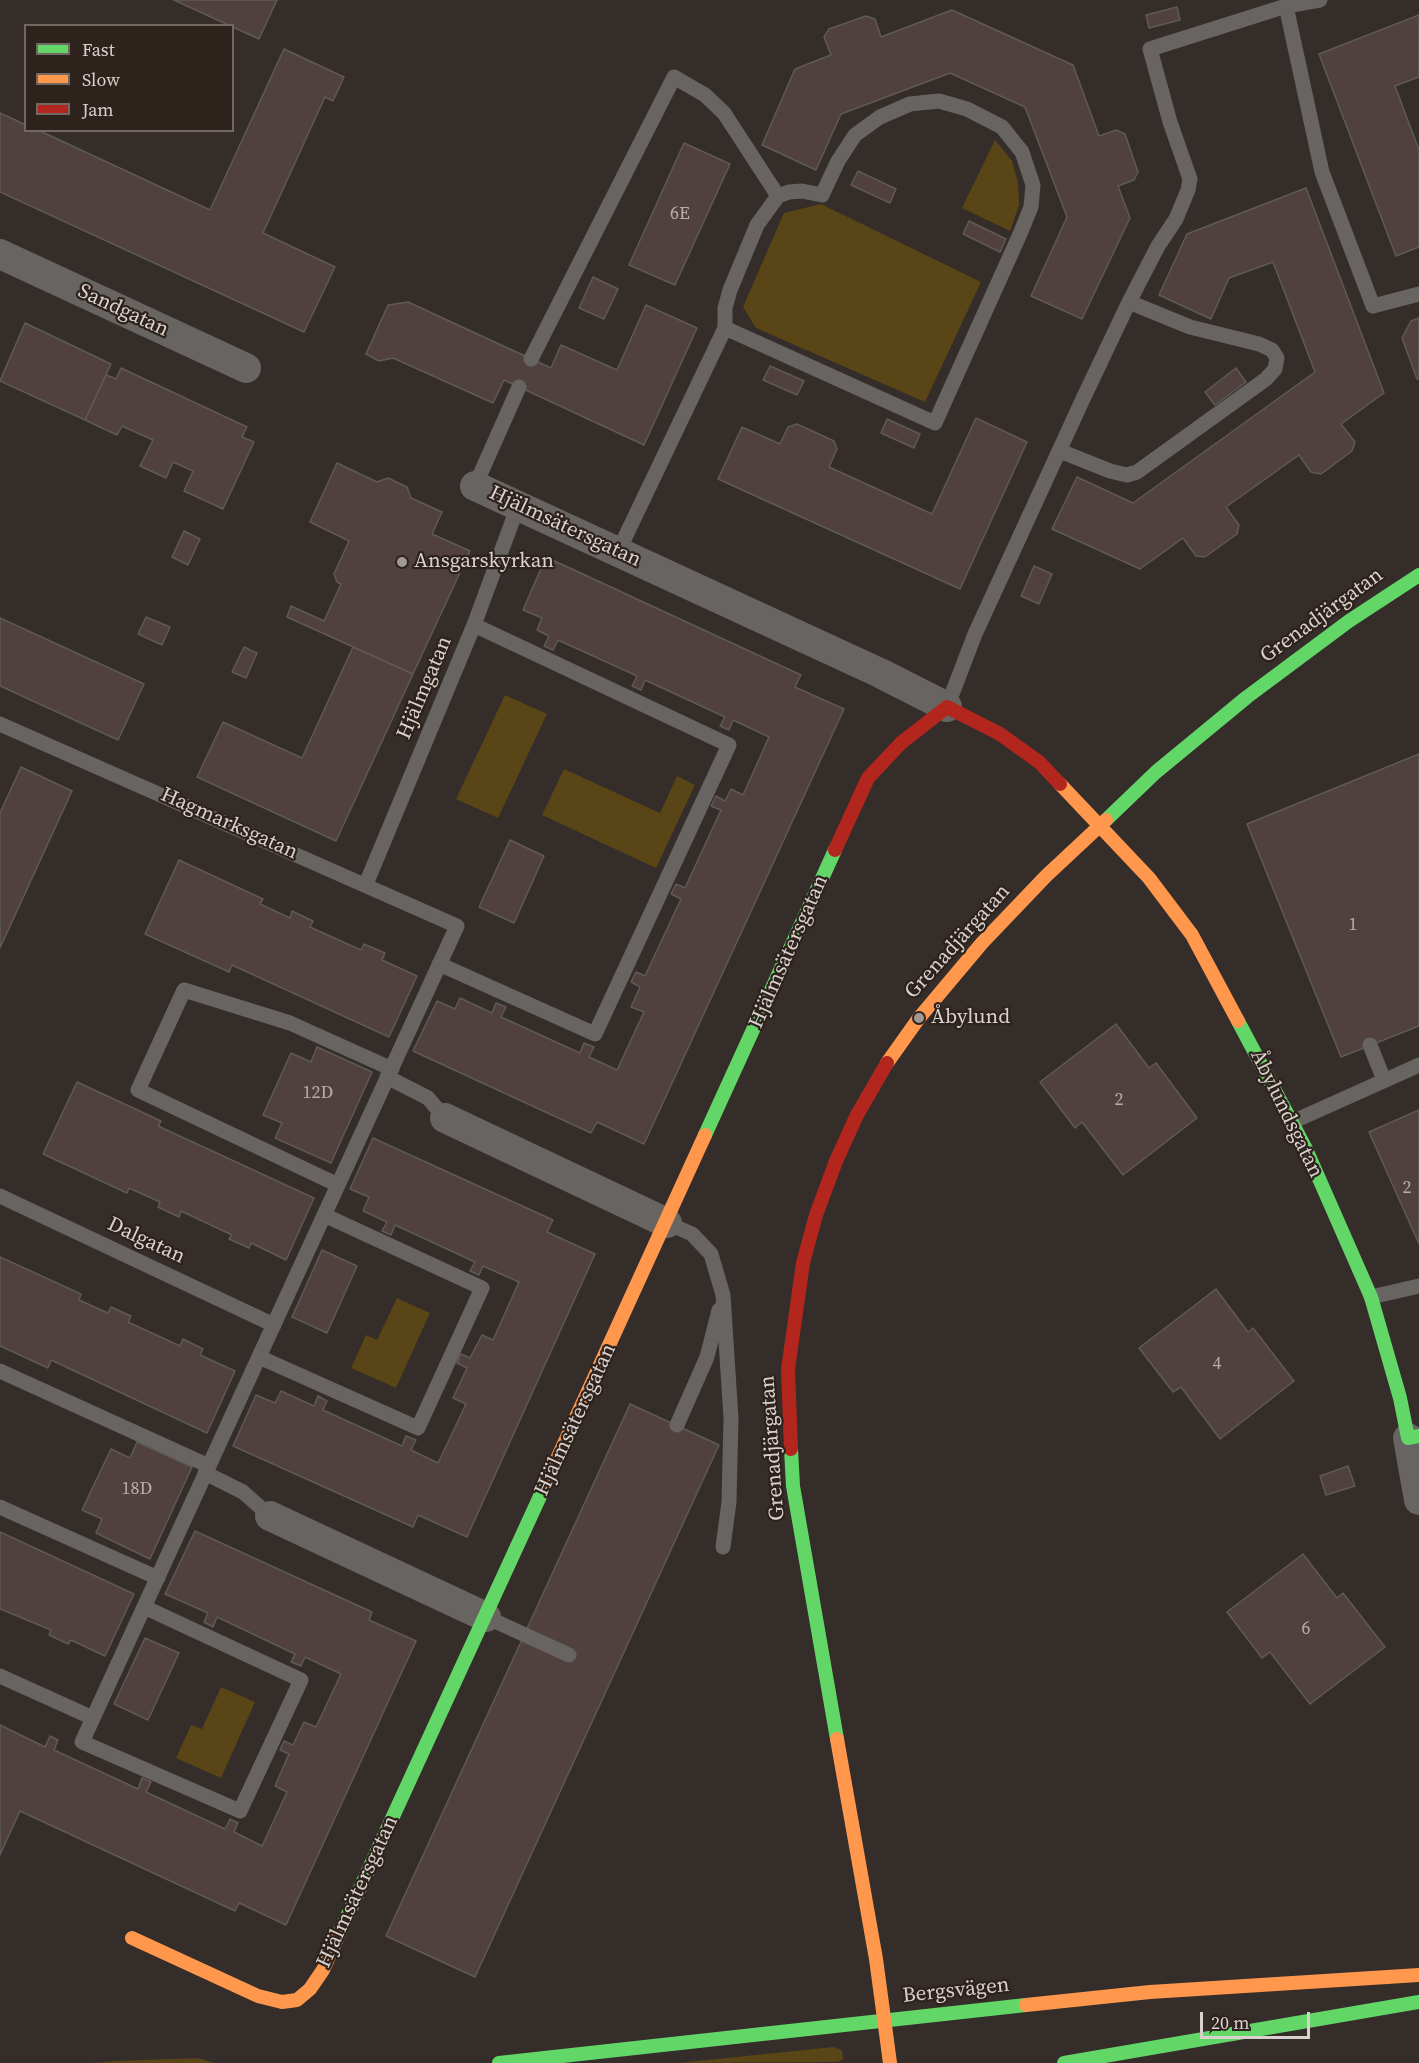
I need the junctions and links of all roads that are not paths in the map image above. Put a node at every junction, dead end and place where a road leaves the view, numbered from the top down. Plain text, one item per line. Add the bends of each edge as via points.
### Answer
1 (1320, 0) edge
2 (1286, 6) junction
3 (777, 196) junction
4 (0, 254) edge
5 (1419, 294) edge
6 (1129, 302) junction
7 (724, 328) junction
8 (531, 359) dead end
9 (246, 368) dead end
10 (519, 387) dead end
11 (1060, 451) junction
12 (475, 486) joint
13 (519, 506) junction
14 (618, 552) junction
15 (1419, 575) edge
16 (474, 625) junction
17 (947, 707) junction
18 (0, 724) edge
19 (1099, 825) junction
20 (366, 884) junction
21 (439, 964) junction
22 (1370, 1045) dead end
23 (1419, 1065) edge
24 (390, 1073) junction
25 (1384, 1080) junction
26 (445, 1118) joint
27 (1292, 1122) junction
28 (338, 1185) junction
29 (0, 1196) edge
30 (324, 1215) junction
31 (667, 1223) junction
32 (1419, 1286) edge
33 (723, 1296) junction
34 (1371, 1297) junction
35 (274, 1324) junction
36 (259, 1358) junction
37 (0, 1371) edge
38 (677, 1425) dead end
39 (1413, 1437) edge
40 (207, 1470) junction
41 (1419, 1500) edge
42 (0, 1507) edge
43 (270, 1516) joint
44 (723, 1547) dead end
45 (158, 1578) junction
46 (144, 1607) junction
47 (486, 1617) junction
48 (569, 1655) dead end
49 (0, 1676) edge
50 (93, 1718) junction
51 (132, 1938) dead end
52 (1419, 1975) edge
53 (1419, 2002) edge
54 (884, 2019) junction
55 (500, 2063) edge
56 (890, 2063) edge
57 (1064, 2063) edge

1 - 2 lane
2 - 5 lane via 1322,172 1373,306
2 - 6 lane via 1150,49 1190,179 1184,203
3 - 7 lane via 757,225 730,290
3 - 7 lane via 802,191 822,195 855,135 880,117 910,104 939,101 967,109 1002,127 1022,152 1033,185 1020,234 935,423
3 - 8 lane via 724,113 705,95 674,77
4 - 9 street, Sandgatan
6 - 11 lane
6 - 11 lane via 1190,327 1259,344 1272,350 1277,358 1275,369 1137,472 1127,475 1110,471
7 - 14 lane
10 - 12 lane
11 - 17 lane via 975,634
12 - 13 street, Hjälmsätersgatan
13 - 14 street, Hjälmsätersgatan
13 - 16 lane, Hjälmgatan
14 - 17 street, Hjälmsätersgatan
15 - 19 street, Grenadjärgatan via 1367,608 1247,697
16 - 20 lane, Hjälmgatan
16 - 21 lane via 729,745 595,1034
17 - 19 street, Hjälmsätersgatan via 1000,734 1039,762
17 - 31 street, Hjälmsätersgatan via 902,743 868,778
18 - 20 lane, Hagmarksgatan
19 - 27 street, Åbylundsgatan via 1149,878 1192,935
19 - 54 street, Grenadjärgatan via 982,943 883,1068 836,1161 816,1215 801,1275 788,1369 793,1486
20 - 21 lane, Hagmarksgatan via 457,926
21 - 24 lane
22 - 25 lane
23 - 25 lane
24 - 26 lane via 428,1098
24 - 28 lane
24 - 28 lane via 290,1023 184,990 138,1090
25 - 27 lane
26 - 31 street
27 - 34 street, Åbylundsgatan
28 - 30 lane
29 - 35 lane, Dalgatan
30 - 35 lane
30 - 36 lane via 482,1288 417,1428
31 - 33 lane via 692,1234 711,1254
31 - 47 street, Hjälmsätersgatan
32 - 34 lane
33 - 38 lane via 707,1357
33 - 44 lane via 731,1418 729,1502
34 - 39 street, Åbylundsgatan
35 - 36 lane
36 - 40 lane
37 - 40 lane
39 - 41 street, Åbylundsgatan
40 - 43 lane via 243,1492
40 - 45 lane
42 - 45 lane
43 - 47 street
45 - 46 lane
46 - 50 lane
46 - 50 lane via 301,1680 240,1811 82,1742
47 - 48 lane
47 - 51 street, Hjälmsätersgatan via 323,1970 310,1989 297,2000 282,2002 258,1996
49 - 50 lane
52 - 54 street, Bergsvägen via 1150,1992
53 - 57 street
54 - 55 street, Bergsvägen
54 - 56 street, Grenadjärgatan

